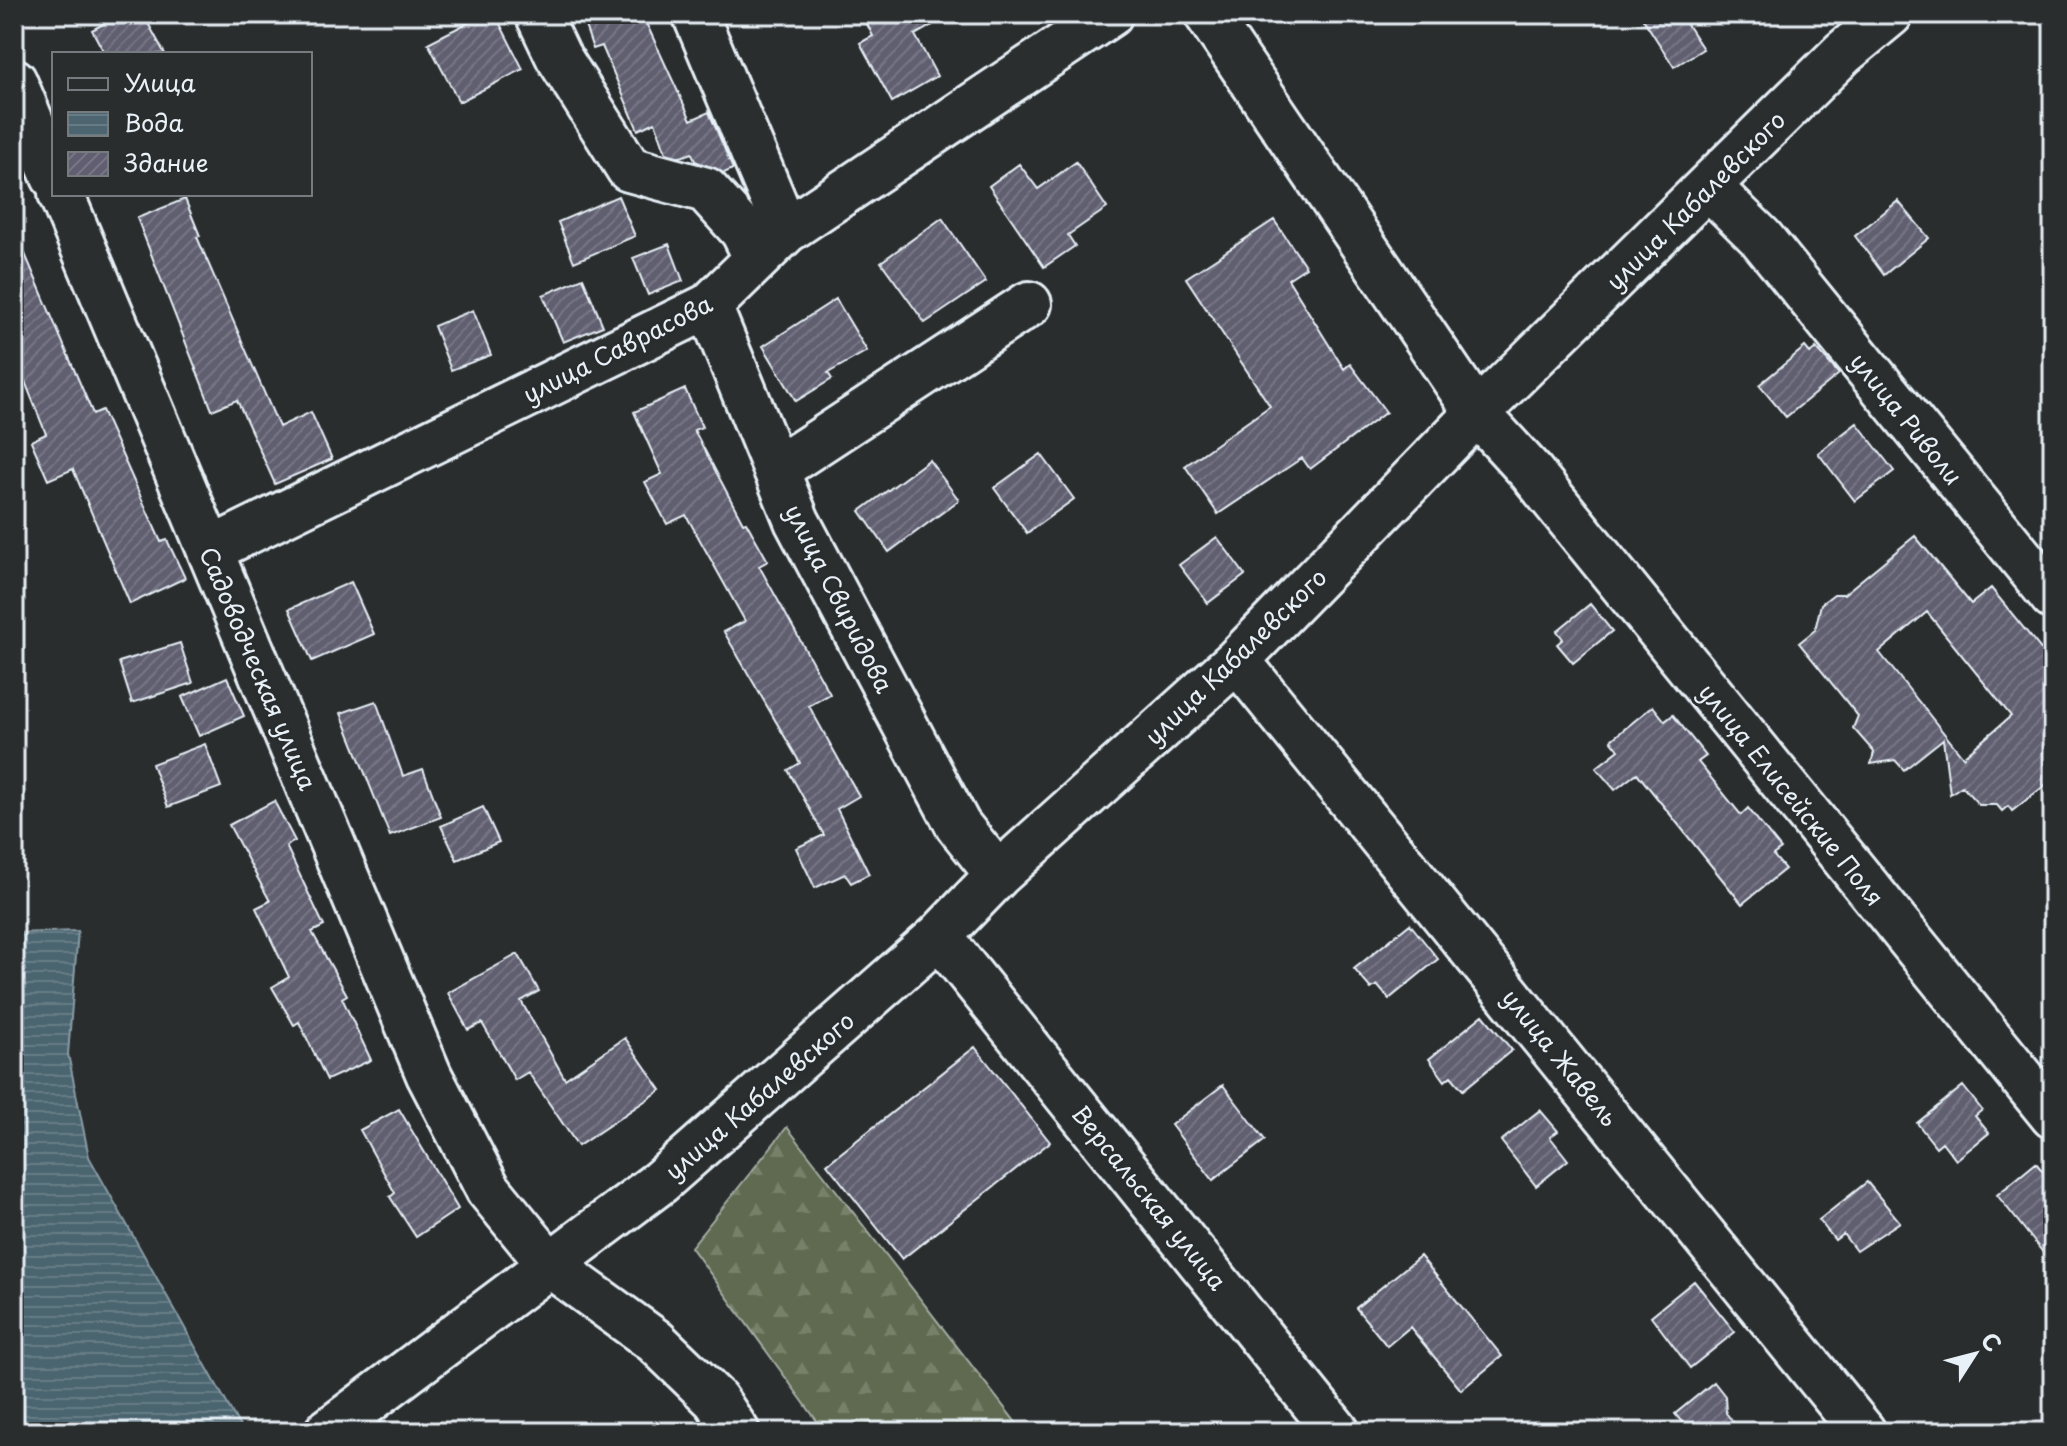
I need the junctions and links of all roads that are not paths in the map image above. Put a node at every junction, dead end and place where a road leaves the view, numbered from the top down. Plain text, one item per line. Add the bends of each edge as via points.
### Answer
1 (538, 14) edge
2 (695, 14) edge
3 (1110, 14) edge
4 (1207, 14) edge
5 (1890, 14) edge
6 (14, 81) edge
7 (52, 172) edge
8 (1709, 187) junction
9 (62, 196) edge
10 (771, 245) junction
11 (1029, 304) dead end
12 (709, 306) junction
13 (1477, 413) junction
14 (776, 470) junction
15 (210, 550) junction
16 (2053, 597) edge
17 (1247, 671) junction
18 (998, 875) junction
19 (951, 949) junction
20 (2053, 1116) edge
21 (550, 1265) junction
22 (332, 1428) edge
23 (737, 1432) edge
24 (1337, 1432) edge
25 (1863, 1432) edge

1 - 10 street via 558,56 629,169 706,190 743,231
2 - 10 street
3 - 10 street, улица Саврасова
4 - 13 street, улица Елисейские Поля
5 - 8 street, улица Кабалевского via 1843,53
6 - 7 street
8 - 13 street, улица Кабалевского
8 - 16 street, улица Риволи via 1761,238
9 - 15 street, Садоводческая улица
10 - 12 street, улица Саврасова
11 - 14 street
12 - 14 street, улица Свиридова
12 - 15 street, улица Саврасова
13 - 17 street, улица Кабалевского
13 - 20 street, улица Елисейские Поля via 1531,472
14 - 18 street, улица Свиридова via 797,521 958,825
15 - 21 street, Садоводческая улица via 461,1141 488,1189
17 - 18 street, улица Кабалевского
17 - 25 street, улица Жавель
18 - 19 street, улица Кабалевского
19 - 21 street, улица Кабалевского
19 - 24 street, Версальская улица
21 - 22 street, улица Кабалевского
21 - 23 street, Садоводческая улица via 655,1341 716,1400

